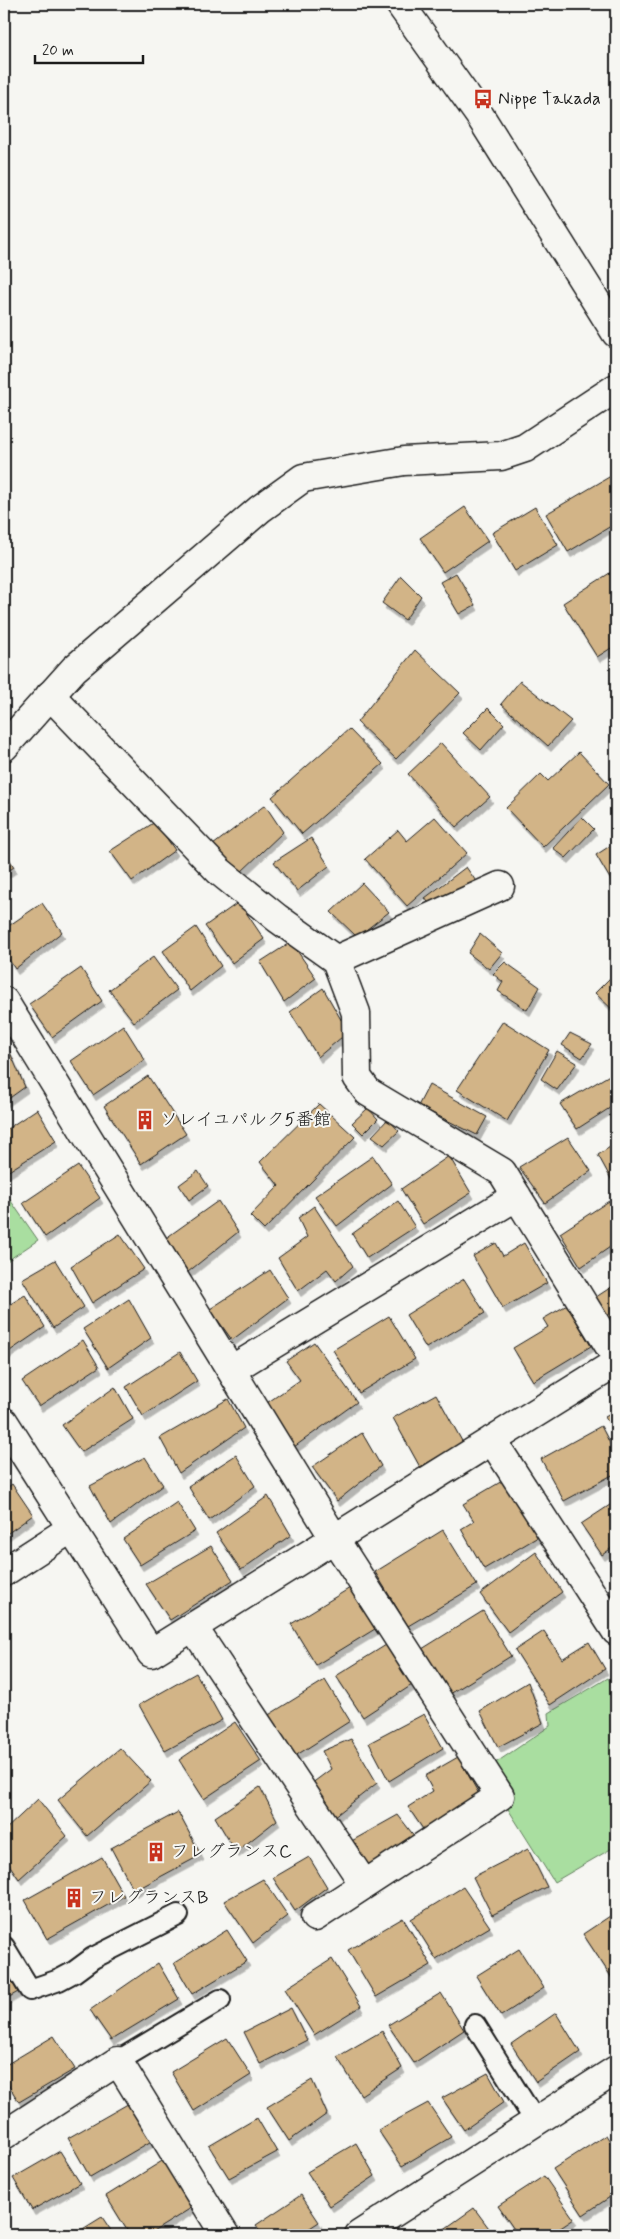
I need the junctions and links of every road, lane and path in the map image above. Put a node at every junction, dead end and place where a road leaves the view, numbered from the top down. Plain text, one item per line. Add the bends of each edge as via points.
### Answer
1 (400, 4) edge
2 (616, 333) edge
3 (616, 388) edge
4 (50, 695) junction
5 (4, 747) edge
6 (500, 886) dead end
7 (336, 960) junction
8 (4, 1001) edge
9 (517, 1196) junction
10 (616, 1357) edge
11 (616, 1363) edge
12 (231, 1370) junction
13 (4, 1422) edge
14 (492, 1440) junction
15 (72, 1528) junction
16 (334, 1538) junction
17 (4, 1572) edge
18 (192, 1627) junction
19 (616, 1631) edge
20 (364, 1884) junction
21 (178, 1915) dead end
22 (315, 1917) dead end
23 (4, 1947) edge
24 (220, 2000) dead end
25 (475, 2025) dead end
26 (118, 2061) junction
27 (616, 2070) edge
28 (536, 2122) junction
29 (4, 2135) edge
30 (226, 2235) edge
31 (360, 2235) edge

1 - 2 street via 480,116
3 - 4 street via 525,448 501,456 404,461 303,478 252,515 74,669
4 - 5 street
4 - 7 street via 219,871
6 - 7 street
7 - 9 street via 356,1013 357,1077 368,1092 502,1172
8 - 12 street
9 - 10 street
9 - 12 street
11 - 14 street
12 - 16 street
13 - 15 street
14 - 16 street
14 - 19 street
15 - 17 street
15 - 18 street via 151,1653
16 - 18 street
16 - 20 street via 500,1796
18 - 20 street
20 - 22 street
21 - 23 lane via 93,1958 67,1976 30,1990
24 - 26 lane
25 - 28 lane
26 - 29 street
26 - 30 street
27 - 28 street
28 - 31 street

